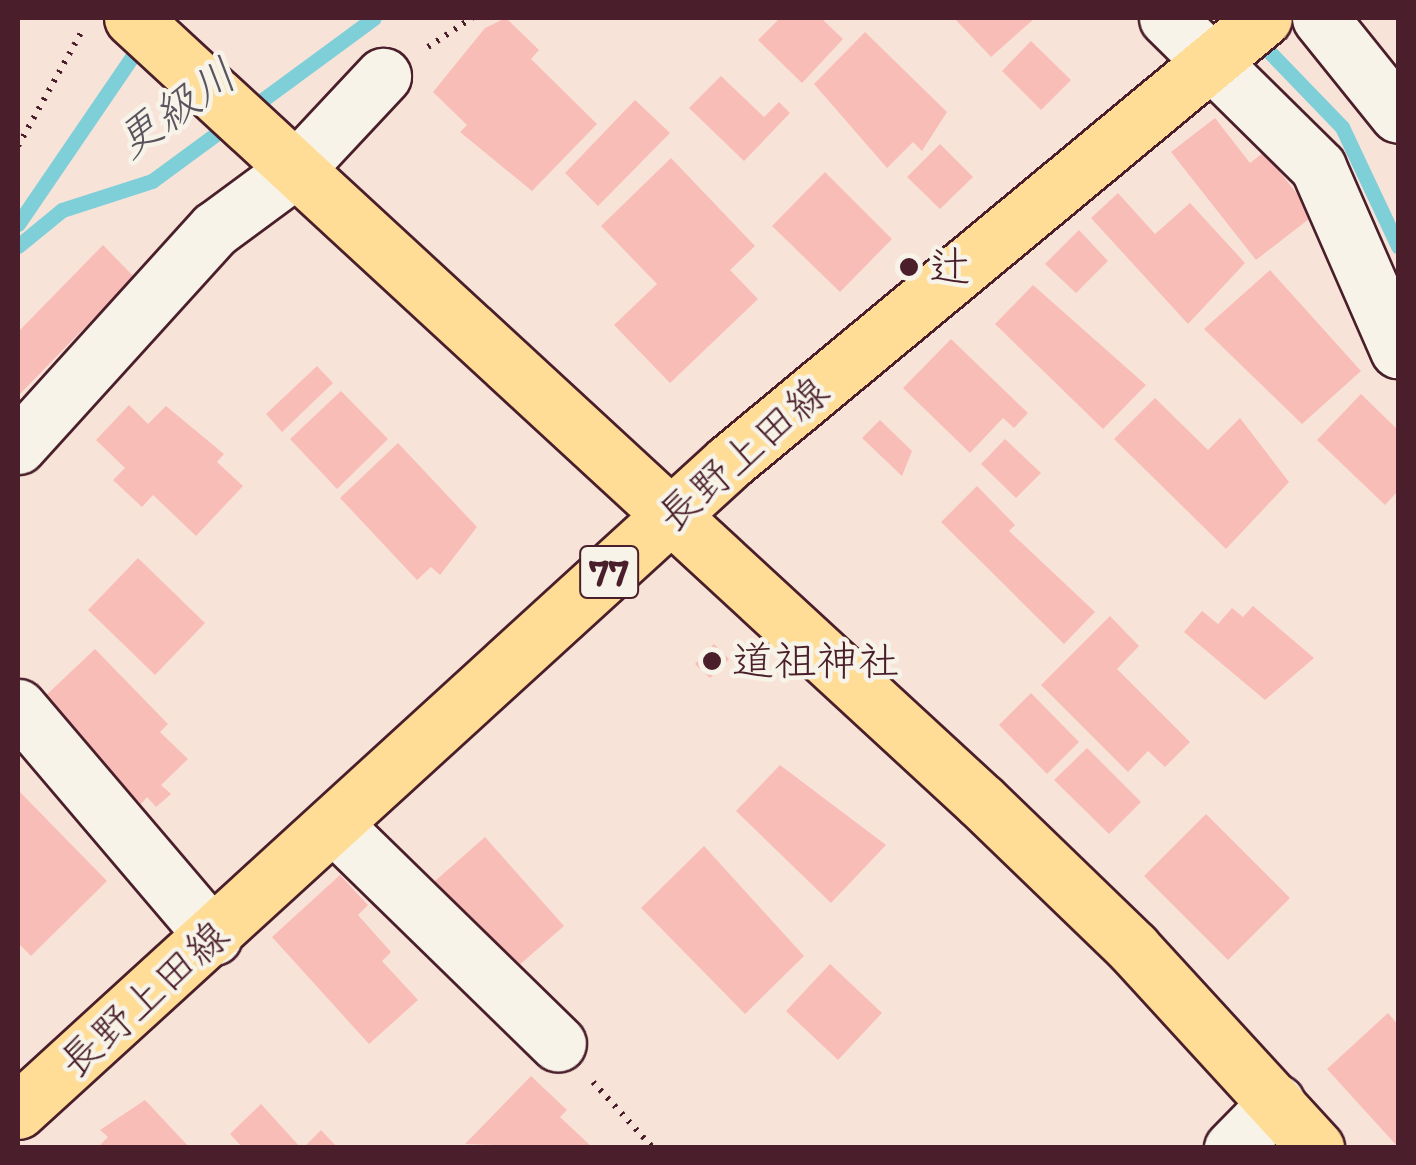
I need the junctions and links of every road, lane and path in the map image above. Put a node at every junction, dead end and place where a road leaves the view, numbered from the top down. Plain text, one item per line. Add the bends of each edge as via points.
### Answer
1 (91, 18) edge
2 (132, 18) edge
3 (1167, 18) edge
4 (1264, 18) edge
5 (1320, 18) edge
6 (1214, 62) junction
7 (384, 76) dead end
8 (1398, 115) edge
9 (18, 146) edge
10 (284, 162) junction
11 (1398, 350) edge
12 (18, 446) edge
13 (671, 514) junction
14 (18, 706) edge
15 (336, 827) junction
16 (214, 937) junction
17 (558, 1044) joint
18 (1277, 1102) junction
19 (18, 1112) edge
20 (653, 1148) edge
21 (1232, 1148) edge
22 (1316, 1148) edge

1 - 9 path
2 - 10 main road
3 - 6 street
4 - 6 main road, 長野上田線 / 77
5 - 8 street
6 - 11 street via 1318,167
6 - 13 main road, 長野上田線 / 77
7 - 10 street
10 - 12 street
10 - 13 main road
13 - 15 main road, 長野上田線 / 77
13 - 18 main road via 1133,948
14 - 16 street
15 - 16 main road, 長野上田線 / 77
15 - 17 street
16 - 19 main road, 長野上田線 / 77
17 - 20 path
18 - 21 street
18 - 22 main road

